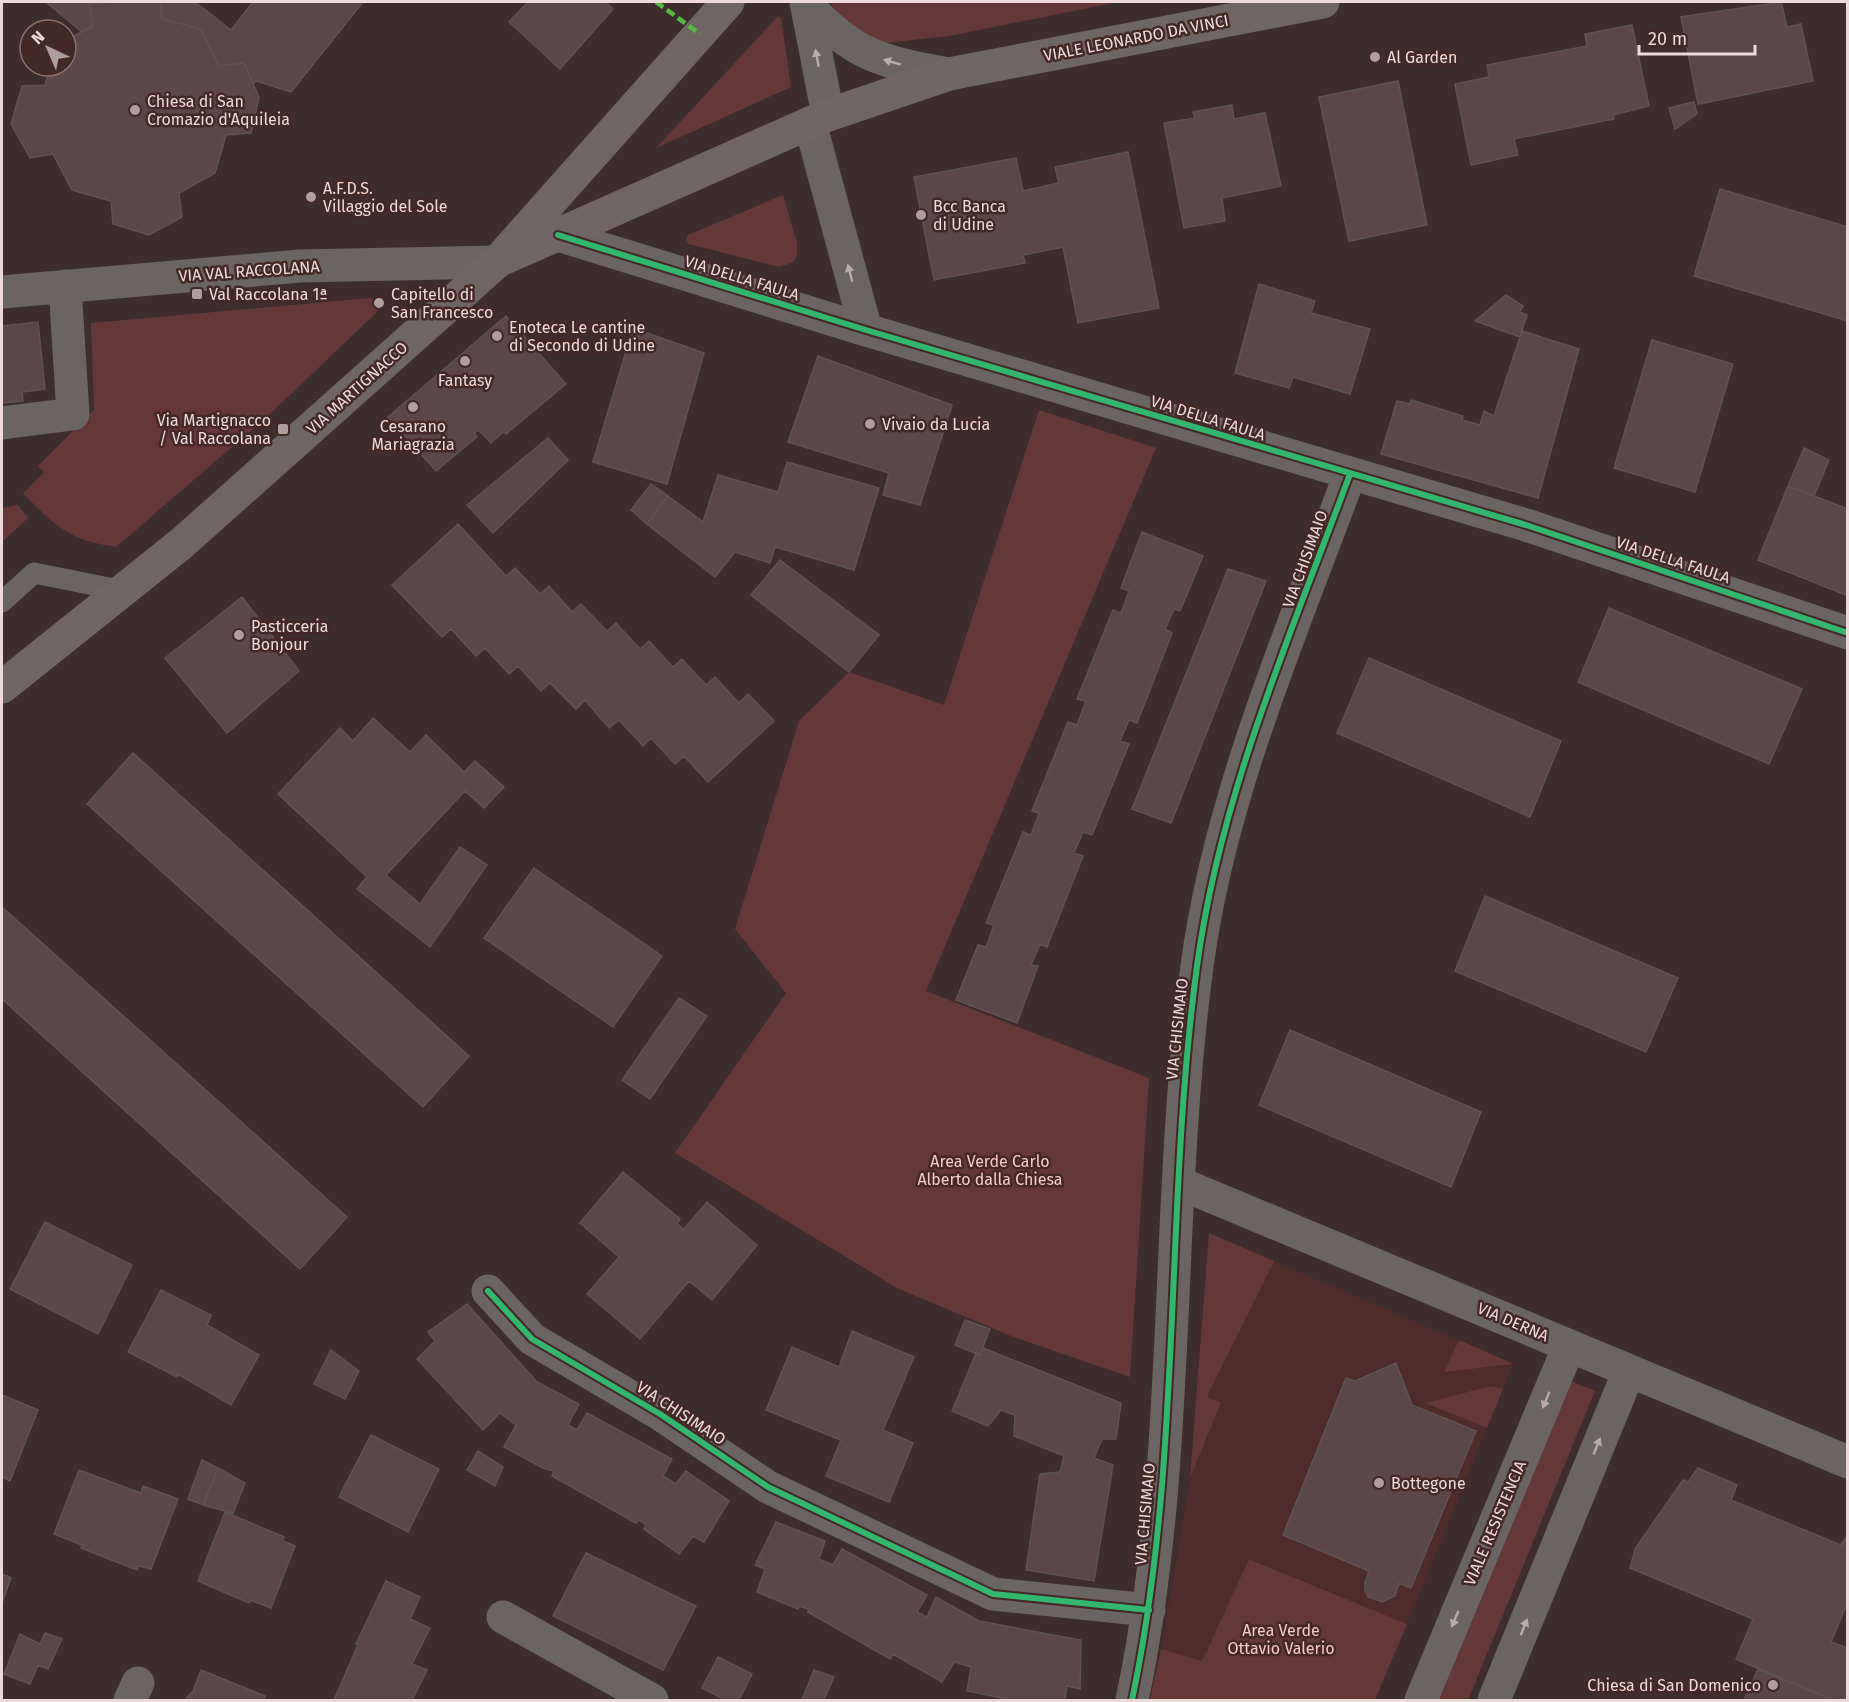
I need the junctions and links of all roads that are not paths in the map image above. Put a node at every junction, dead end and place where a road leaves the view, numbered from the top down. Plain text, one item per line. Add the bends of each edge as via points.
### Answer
1 (728, 2) edge
2 (806, 2) edge
3 (1323, 2) edge
4 (950, 74) junction
5 (819, 119) junction
6 (558, 235) junction
7 (496, 262) junction
8 (65, 286) junction
9 (2, 292) edge
10 (866, 330) junction
11 (2, 423) edge
12 (1350, 474) junction
13 (124, 591) junction
14 (2, 602) edge
15 (1848, 633) edge
16 (2, 687) edge
17 (1179, 1183) junction
18 (488, 1291) dead end
19 (1569, 1346) junction
20 (1629, 1371) junction
21 (1848, 1462) edge
22 (1149, 1610) junction
23 (503, 1617) dead end
24 (652, 1701) edge
25 (1132, 1701) edge
26 (1421, 1701) edge
27 (1494, 1701) edge

1 - 7 main road, VIA MARTIGNACCO
4 -> 2 street, VIALE LEONARDO DA VINCI via 869,55 838,36
5 -> 2 street, VIALE LEONARDO DA VINCI
3 - 4 main road, VIALE LEONARDO DA VINCI
4 - 5 main road, VIALE LEONARDO DA VINCI
5 - 6 main road, VIALE LEONARDO DA VINCI
10 -> 5 street
6 - 7 main road, VIALE LEONARDO DA VINCI
6 - 10 street, VIA DELLA FAULA
7 - 8 street, VIA VAL RACCOLANA via 300,266
7 - 13 main road, VIA MARTIGNACCO
8 - 9 street, VIA VAL RACCOLANA
8 - 11 street via 73,414
10 - 12 street, VIA DELLA FAULA
12 - 15 street, VIA DELLA FAULA via 1526,525
12 - 17 street, VIA CHISIMAIO via 1256,730 1222,837 1188,1035
13 - 14 lane via 34,573
13 - 16 main road, VIA MARTIGNACCO
17 - 19 street, VIA DERNA
17 - 22 street, VIA CHISIMAIO via 1162,1492
18 - 22 street, VIA CHISIMAIO via 532,1339 660,1414 768,1487 993,1594
19 - 20 street, VIA DERNA
19 -> 26 street, VIALE RESISTENCIA
20 - 21 street, VIA DERNA
27 -> 20 street
22 - 25 street, VIA CHISIMAIO
23 - 24 street

